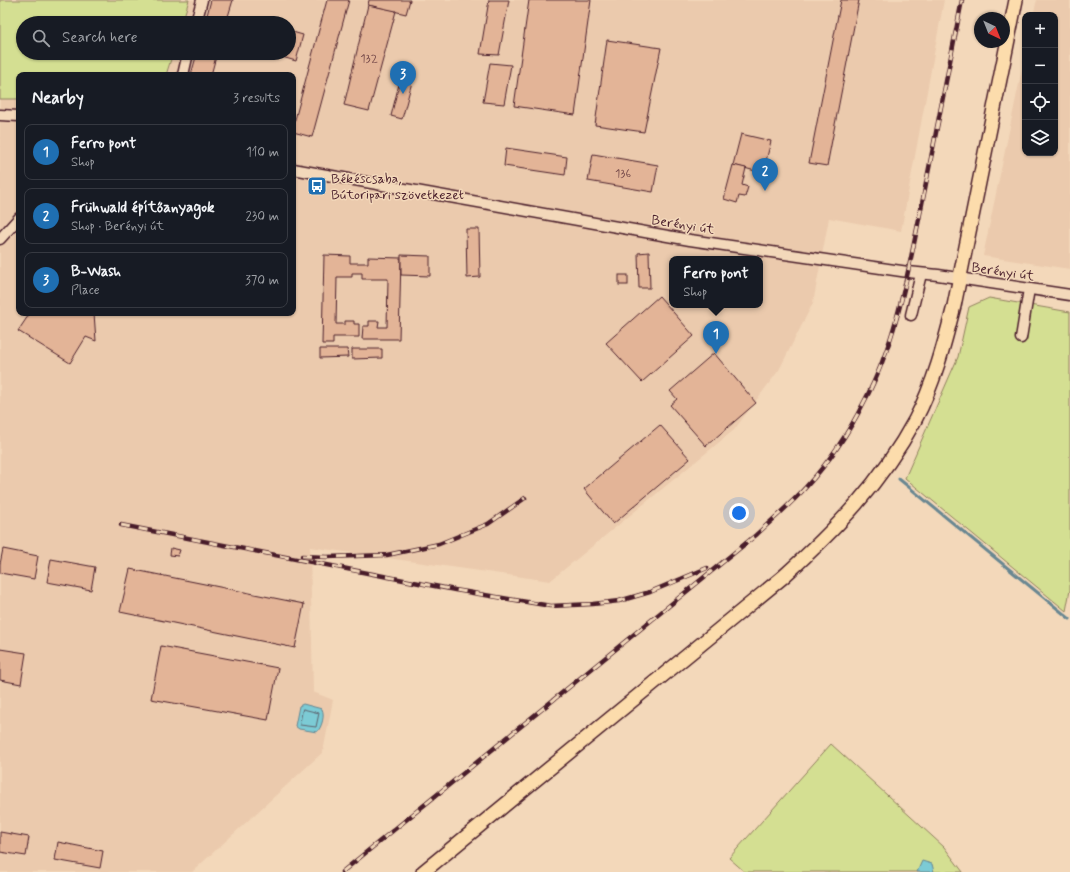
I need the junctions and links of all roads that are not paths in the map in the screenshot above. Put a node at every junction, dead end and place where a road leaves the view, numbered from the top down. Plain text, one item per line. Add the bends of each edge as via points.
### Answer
1 (202, 0) edge
2 (1016, 0) edge
3 (198, 16) edge
4 (186, 60) edge
5 (184, 72) edge
6 (0, 115) edge
7 (16, 116) edge
8 (296, 170) edge
9 (16, 221) edge
10 (0, 239) edge
11 (921, 274) junction
12 (960, 278) junction
13 (1029, 289) junction
14 (1070, 295) edge
15 (911, 314) dead end
16 (1021, 338) dead end
17 (423, 872) edge

1 - 3 street
2 - 12 main road
4 - 5 street
6 - 7 street
8 - 11 street, Berényi út via 690,240
9 - 10 street
11 - 12 street, Berényi út
11 - 15 street
12 - 13 street, Berényi út
12 - 17 main road via 945,342 915,419 888,464 848,515 783,577
13 - 14 street, Berényi út
13 - 16 street

